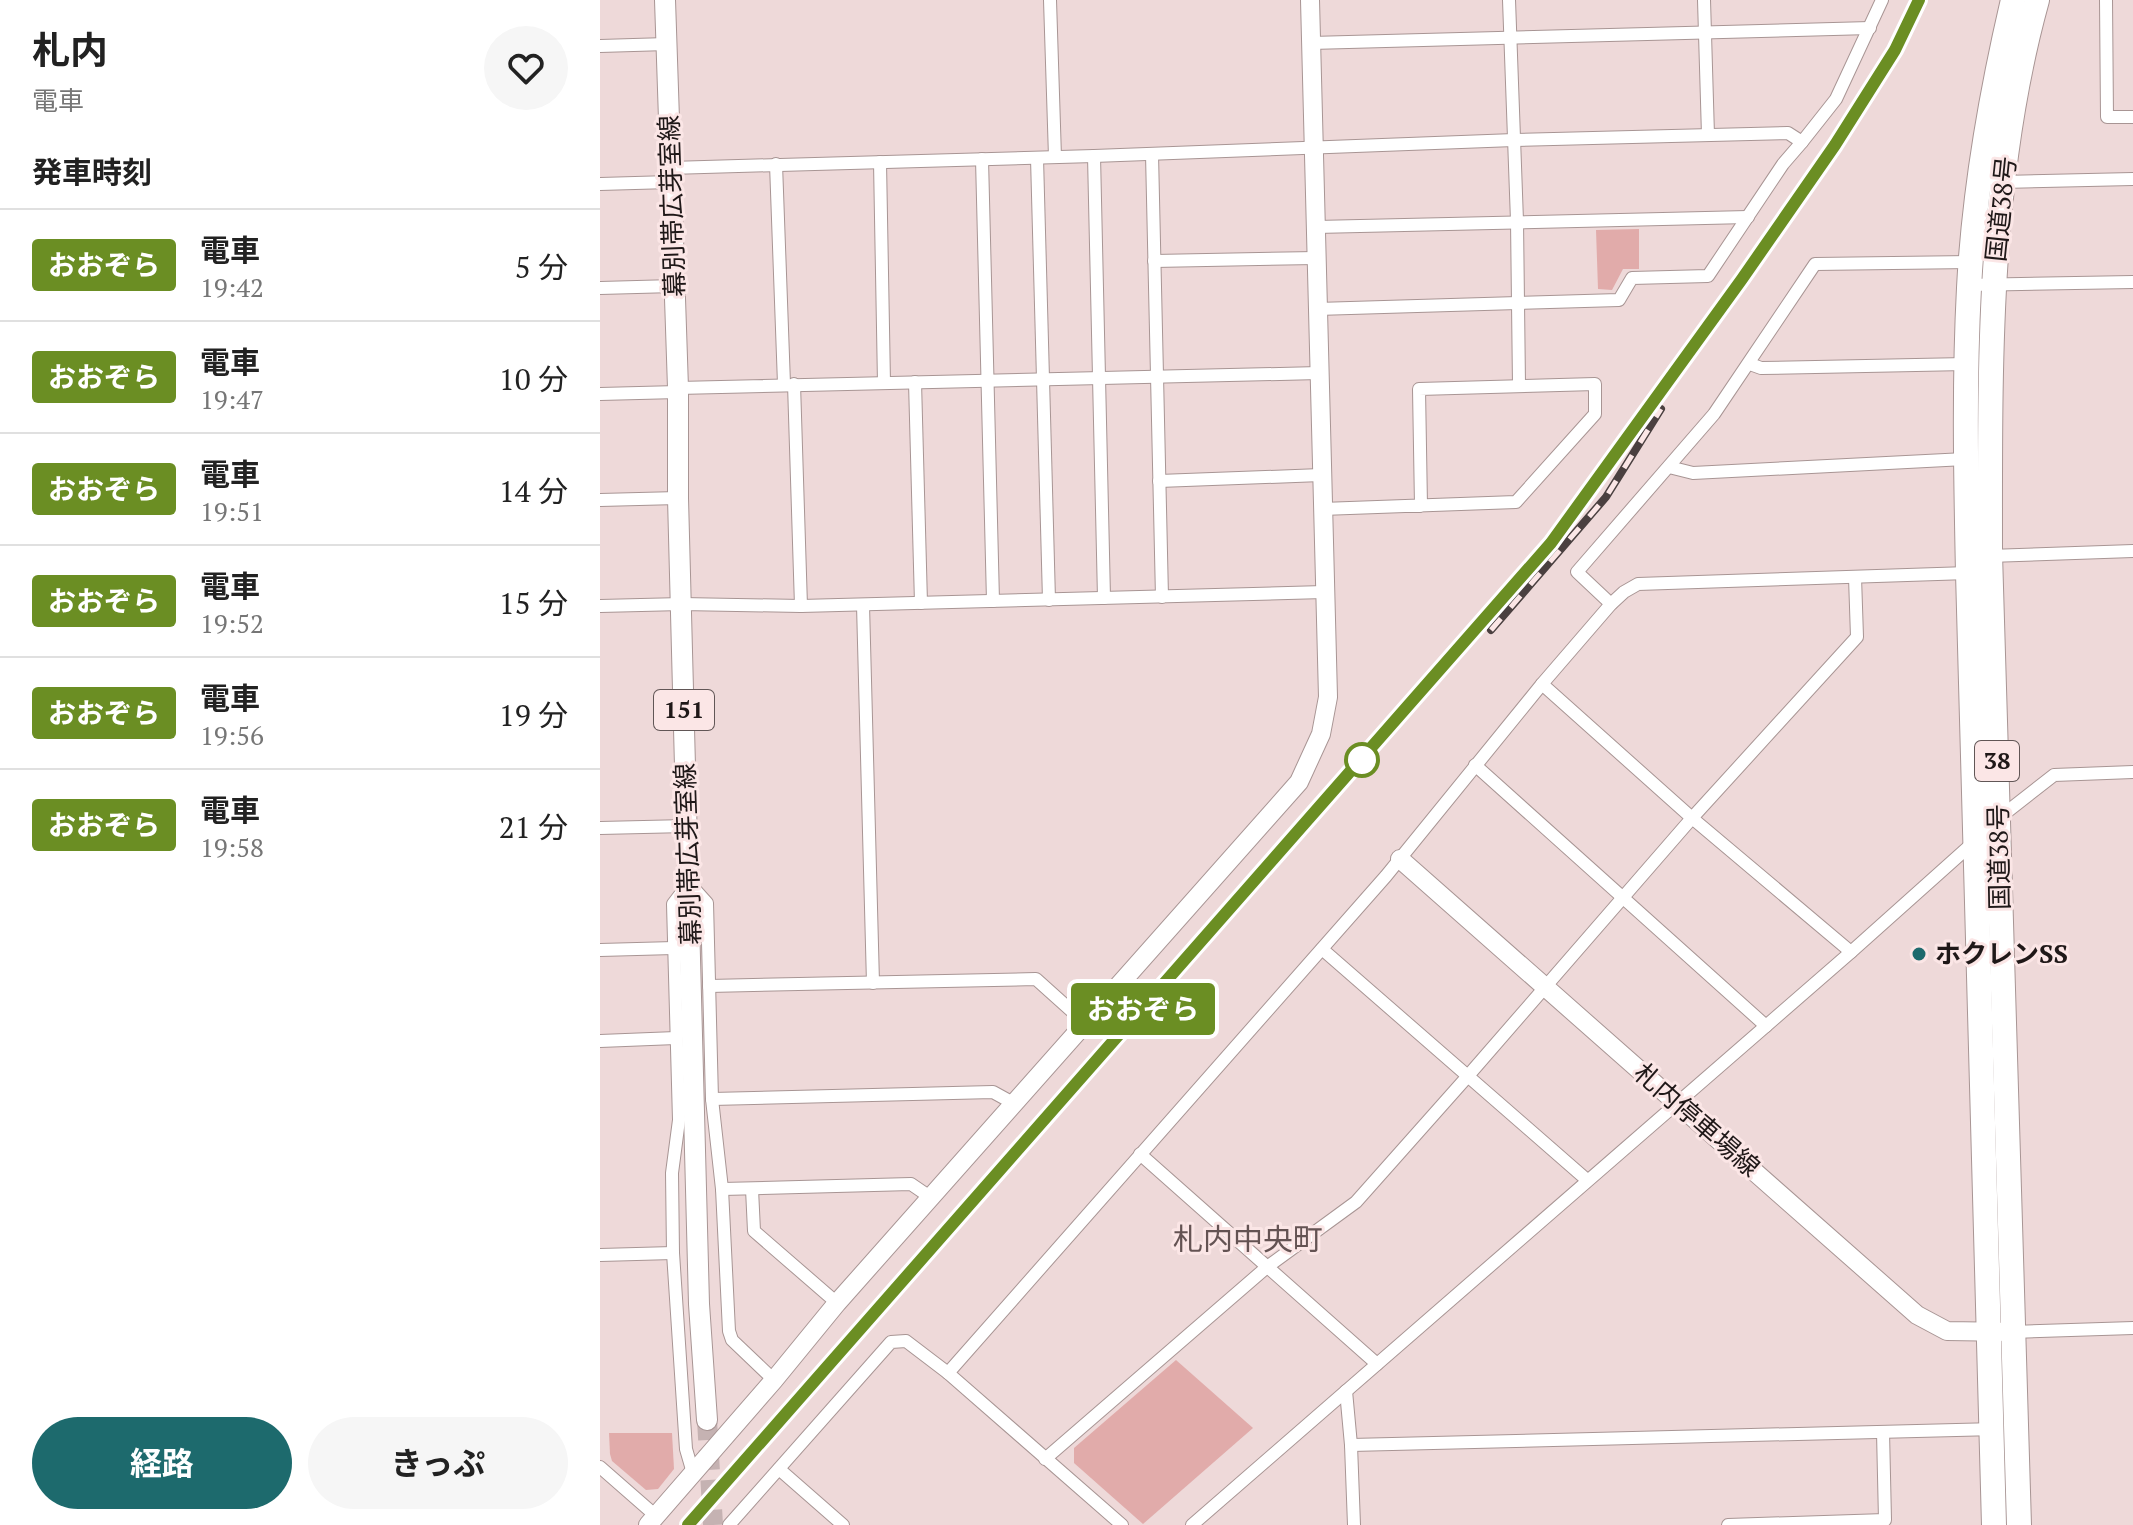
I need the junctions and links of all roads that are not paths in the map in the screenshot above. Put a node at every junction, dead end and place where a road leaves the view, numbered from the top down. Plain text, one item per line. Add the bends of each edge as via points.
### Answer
1 (665, 0) edge
2 (1050, 0) edge
3 (1310, 0) edge
4 (1509, 0) edge
5 (1704, 0) edge
6 (1882, 0) edge
7 (2013, 0) edge
8 (2037, 0) edge
9 (2106, 0) edge
10 (1870, 28) junction
11 (1705, 32) junction
12 (1510, 37) junction
13 (1311, 43) junction
14 (667, 44) junction
15 (600, 46) edge
16 (2133, 117) edge
17 (1708, 135) junction
18 (1514, 140) junction
19 (1802, 142) junction
20 (1314, 148) junction
21 (1152, 154) junction
22 (1094, 156) junction
23 (1055, 157) junction
24 (1037, 158) junction
25 (982, 159) junction
26 (880, 162) junction
27 (776, 164) junction
28 (670, 175) junction
29 (2133, 179) edge
30 (2003, 182) junction
31 (600, 184) edge
32 (1748, 217) junction
33 (1517, 221) junction
34 (1316, 227) junction
35 (1316, 258) junction
36 (1154, 261) junction
37 (1978, 277) junction
38 (2133, 282) edge
39 (674, 286) junction
40 (600, 288) edge
41 (1519, 302) junction
42 (1317, 309) junction
43 (1750, 364) junction
44 (1966, 364) junction
45 (1319, 373) junction
46 (1156, 376) junction
47 (1098, 377) junction
48 (1042, 379) junction
49 (988, 380) junction
50 (915, 382) junction
51 (884, 383) junction
52 (789, 384) junction
53 (1519, 385) junction
54 (678, 390) junction
55 (600, 394) edge
56 (1965, 459) junction
57 (1669, 467) junction
58 (1321, 475) junction
59 (1159, 481) junction
60 (678, 498) junction
61 (600, 500) edge
62 (1421, 506) junction
63 (1322, 509) junction
64 (2133, 551) edge
65 (1990, 554) junction
66 (1968, 573) junction
67 (1855, 577) junction
68 (1324, 592) junction
69 (1162, 597) junction
70 (1104, 598) junction
71 (1049, 600) junction
72 (993, 601) junction
73 (921, 603) junction
74 (682, 604) junction
75 (1611, 604) junction
76 (863, 605) junction
77 (600, 606) edge
78 (801, 606) junction
79 (1542, 684) junction
80 (1475, 765) junction
81 (2133, 772) edge
82 (1692, 818) junction
83 (1998, 819) junction
84 (687, 826) junction
85 (600, 828) edge
86 (1975, 841) junction
87 (1400, 859) junction
88 (689, 883) junction
89 (1623, 899) junction
90 (674, 948) junction
91 (1322, 949) junction
92 (600, 950) edge
93 (1851, 952) junction
94 (873, 983) junction
95 (709, 986) junction
96 (1545, 986) junction
97 (1085, 1023) junction
98 (1766, 1026) junction
99 (676, 1038) junction
100 (600, 1041) edge
101 (1467, 1077) junction
102 (712, 1099) junction
103 (1013, 1103) junction
104 (1678, 1103) junction
105 (1140, 1154) junction
106 (1587, 1180) junction
107 (722, 1189) junction
108 (752, 1189) junction
109 (930, 1197) junction
110 (673, 1253) junction
111 (600, 1255) edge
112 (1267, 1267) junction
113 (837, 1303) junction
114 (2133, 1328) edge
115 (1989, 1332) junction
116 (2013, 1332) junction
117 (1377, 1364) junction
118 (948, 1373) junction
119 (774, 1380) junction
120 (1346, 1391) junction
121 (707, 1420) tunnel mouth
122 (2004, 1428) junction
123 (1883, 1432) junction
124 (1351, 1445) junction
125 (1045, 1459) junction
126 (600, 1467) edge
127 (779, 1469) junction
128 (693, 1473) junction
129 (652, 1521) edge
130 (729, 1525) edge
131 (843, 1525) edge
132 (1122, 1525) edge
133 (1192, 1525) edge
134 (1354, 1525) edge
135 (1728, 1525) edge
136 (1994, 1525) edge
137 (2019, 1525) edge

1 - 14 main road, 幕別帯広芽室線 / 151
2 - 23 street
3 - 13 street
4 - 12 street
5 - 11 street
6 - 10 street
7 - 37 highway, 国道38号 / 38 via 1978,193
8 - 30 highway, 国道38号 / 38
9 - 16 street via 2107,117
10 - 11 street
10 - 19 street via 1836,99
11 - 12 street
11 - 17 street
12 - 13 street
12 - 18 street
13 - 20 street
14 - 15 street
14 - 28 main road, 幕別帯広芽室線 / 151
17 - 18 street
17 - 19 street via 1788,133
18 - 20 street
18 - 33 street
19 - 32 street
20 - 21 street
20 - 34 street
21 - 22 street
21 - 36 street
22 - 23 street
22 - 47 street
23 - 24 street
24 - 25 street
24 - 48 street
25 - 26 street
25 - 49 street
26 - 27 street
26 - 51 street
27 - 28 street
27 - 52 street
28 - 31 street
28 - 39 main road, 幕別帯広芽室線 / 151
29 - 30 street
30 - 37 highway, 国道38号 / 38
32 - 33 street
32 - 41 street via 1708,276 1632,278 1619,300
33 - 34 street
33 - 41 street
34 - 35 street
35 - 36 street
35 - 42 street
36 - 46 street
37 - 38 street
37 - 43 street via 1815,264
37 - 44 highway, 国道38号 / 38
37 - 65 highway, 国道38号 / 38 via 1990,429
39 - 40 street
39 - 54 main road, 幕別帯広芽室線 / 151
41 - 42 street
41 - 53 street
42 - 45 street
43 - 44 street
43 - 57 street
44 - 56 highway, 国道38号 / 38
45 - 46 street
45 - 58 street
46 - 47 street
46 - 59 street
47 - 48 street
47 - 70 street
48 - 49 street
48 - 71 street
49 - 50 street
49 - 72 street
50 - 51 street
50 - 73 street
51 - 52 street
52 - 54 street
52 - 78 street
53 - 62 street via 1419,389
53 - 62 street via 1595,384 1595,414 1516,502
54 - 55 street
54 - 60 main road, 幕別帯広芽室線 / 151
56 - 57 street via 1693,473
56 - 66 highway, 国道38号 / 38
57 - 75 street via 1577,572
58 - 59 street
58 - 63 street
59 - 69 street
60 - 61 street
60 - 74 main road, 幕別帯広芽室線 / 151
62 - 63 street
63 - 68 street
64 - 65 street
65 - 66 street
65 - 83 highway, 国道38号 / 38
66 - 67 street
66 - 86 highway, 国道38号 / 38
67 - 75 street via 1638,584
67 - 82 street via 1857,637
68 - 69 street
68 - 97 street via 1328,697 1321,734 1299,782
69 - 70 street
70 - 71 street
71 - 72 street
72 - 73 street
73 - 76 street
74 - 77 street
74 - 78 street
74 - 84 main road, 幕別帯広芽室線 / 151
75 - 79 street
76 - 78 street
76 - 94 street
79 - 80 street
79 - 82 street
80 - 87 street
80 - 89 street
81 - 83 street via 2054,775
82 - 89 street
82 - 93 street
83 - 86 street
83 - 116 highway, 国道38号 / 38
84 - 85 street
84 - 88 main road, 幕別帯広芽室線 / 151
86 - 93 street
86 - 115 highway, 国道38号 / 38
87 - 91 street
87 - 96 street, 札内停車場線
88 - 90 street via 673,904
88 - 95 street via 707,903
88 - 121 main road, 幕別帯広芽室線 / 151 via 699,1304
89 - 96 street
89 - 98 street
90 - 92 street
90 - 99 street
91 - 101 street
91 - 105 street
93 - 98 street
94 - 95 street
94 - 97 street via 1036,979
95 - 102 street
96 - 101 street
96 - 104 street, 札内停車場線
97 - 103 street
98 - 104 street
99 - 100 street
99 - 110 street via 679,1120 672,1173
101 - 106 street
101 - 112 street via 1356,1202
102 - 103 street via 993,1092
102 - 107 street
103 - 109 street
104 - 106 street
104 - 115 street, 札内停車場線 via 1917,1315 1947,1331
105 - 112 street
105 - 118 street
106 - 117 street
107 - 108 street
107 - 119 street via 729,1331
108 - 109 street via 911,1184
108 - 113 street via 754,1231
109 - 113 street
110 - 111 street
110 - 128 street via 686,1449
112 - 117 street
112 - 125 street
113 - 119 street
114 - 116 street
115 - 116 street, 札内停車場線
115 - 122 highway, 国道38号 / 38
116 - 122 highway, 国道38号 / 38
117 - 120 street
118 - 125 street
118 - 127 street via 906,1341 891,1342
119 - 128 street
120 - 124 street
120 - 133 street
122 - 123 street
122 - 136 highway, 国道38号 / 38
122 - 137 highway, 国道38号 / 38
123 - 124 street
123 - 135 street via 1885,1520
124 - 134 street
125 - 132 street
126 - 129 street
127 - 130 street
127 - 131 street
128 - 129 street

